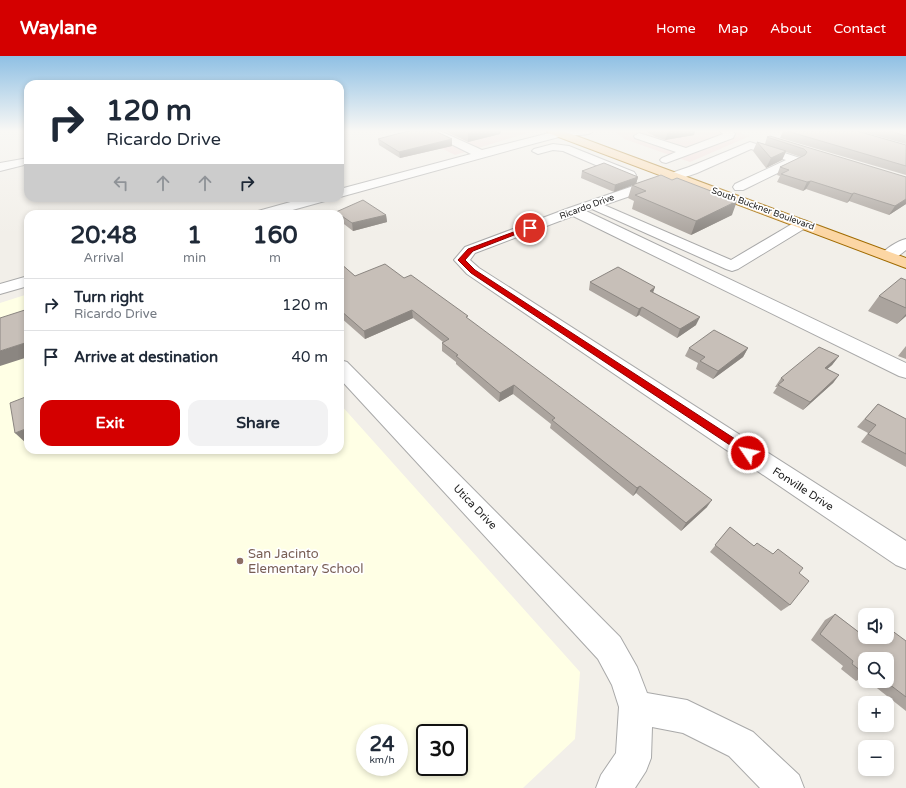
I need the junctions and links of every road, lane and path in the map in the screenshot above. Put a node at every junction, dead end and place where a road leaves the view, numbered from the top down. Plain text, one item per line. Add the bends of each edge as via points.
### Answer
1 (441, 165) edge
2 (605, 165) edge
3 (628, 165) edge
4 (645, 165) edge
5 (680, 165) edge
6 (705, 165) edge
7 (785, 165) edge
8 (616, 170) junction
9 (694, 170) junction
10 (706, 175) dead end
11 (674, 176) junction
12 (726, 182) dead end
13 (651, 184) junction
14 (739, 187) junction
15 (344, 192) edge
16 (753, 192) dead end
17 (306, 202) edge
18 (592, 205) junction
19 (277, 210) edge
20 (574, 211) junction
21 (802, 224) junction
22 (888, 240) dead end
23 (905, 245) edge
24 (888, 256) junction
25 (462, 260) joint
26 (906, 263) edge
27 (24, 282) edge
28 (0, 289) edge
29 (344, 371) edge
30 (906, 372) edge
31 (906, 556) edge
32 (636, 707) junction
33 (614, 788) edge
34 (786, 788) edge

1 - 15 street
2 - 8 street
3 - 8 street
4 - 11 main road, South Buckner Boulevard
5 - 9 main road, South Buckner Boulevard
6 - 9 street, Ricardo Drive
7 - 14 street, Ricardo Drive
8 - 13 street
9 - 10 main road, South Buckner Boulevard
9 - 11 street, Ricardo Drive
11 - 13 street, Ricardo Drive
11 - 21 main road, South Buckner Boulevard
12 - 14 main road, South Buckner Boulevard
13 - 18 street, Ricardo Drive
14 - 16 main road, South Buckner Boulevard
17 - 19 street
18 - 20 street, Ricardo Drive
18 - 21 street via 732,266
20 - 25 street, Ricardo Drive via 470,250
20 - 30 street
21 - 24 main road, South Buckner Boulevard
22 - 23 main road
23 - 24 street
24 - 26 main road, South Buckner Boulevard
25 - 31 street, Fonville Drive via 473,272
27 - 28 street
29 - 32 street, Utica Drive via 609,648 626,678
32 - 33 street via 633,758
32 - 34 street via 687,717 741,744

